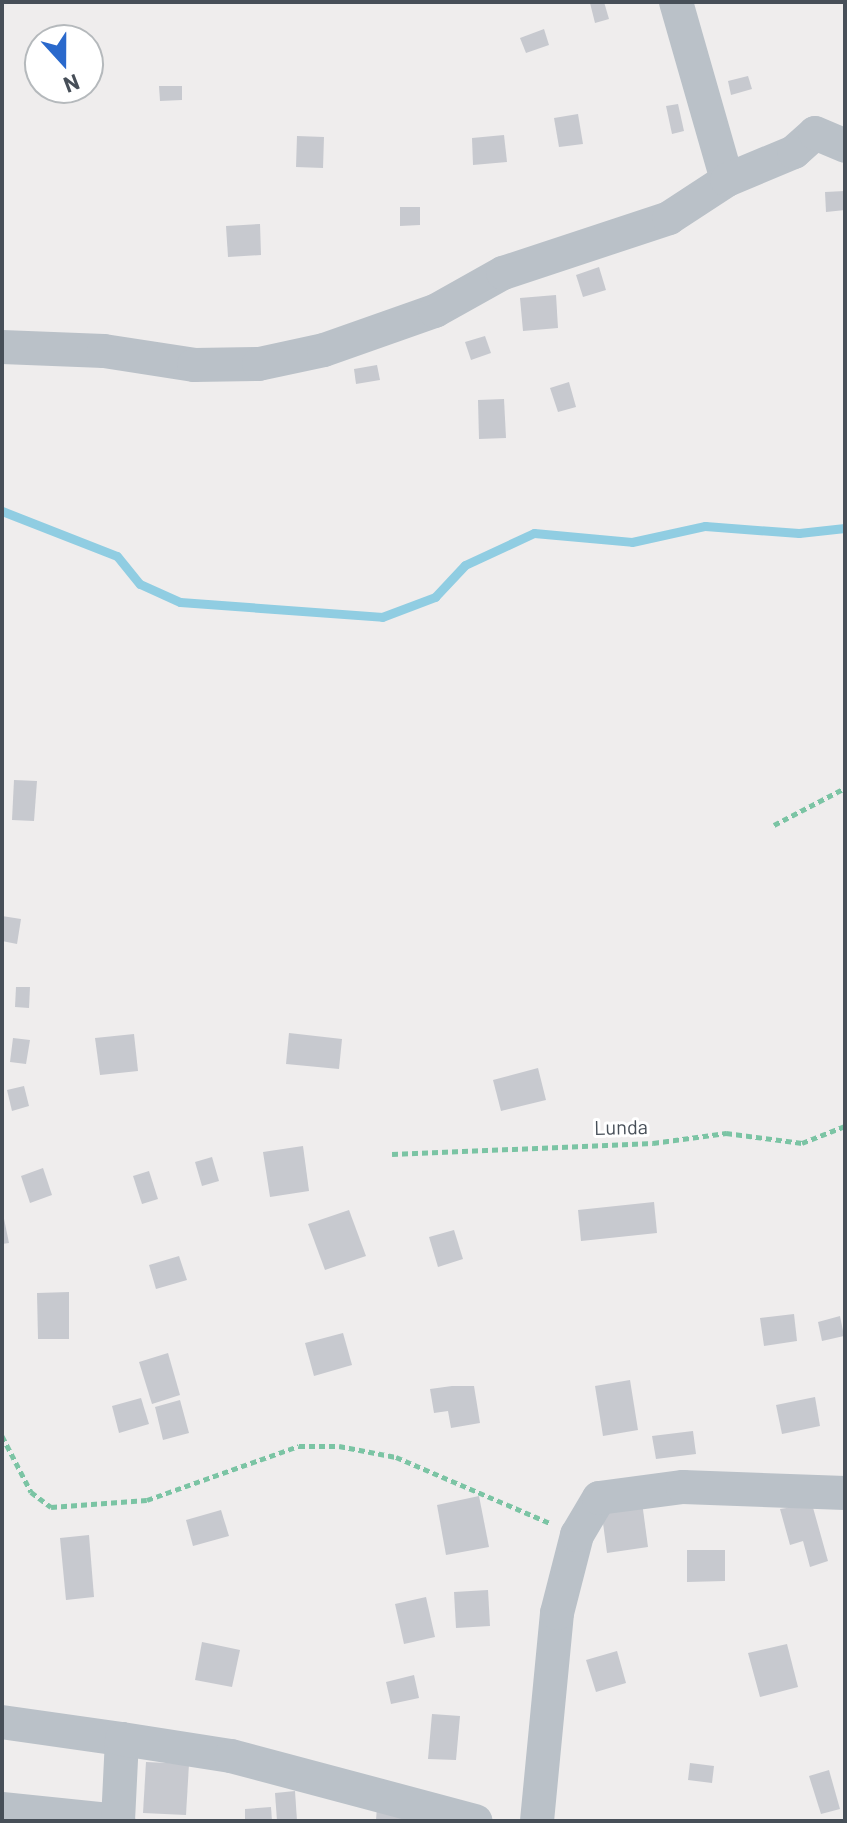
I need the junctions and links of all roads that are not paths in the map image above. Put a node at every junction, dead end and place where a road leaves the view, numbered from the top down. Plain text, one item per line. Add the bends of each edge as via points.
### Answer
1 (676, 2) edge
2 (845, 146) edge
3 (727, 180) junction
4 (2, 347) edge
5 (845, 1493) edge
6 (2, 1722) edge
7 (122, 1739) junction
8 (2, 1809) edge
9 (118, 1821) edge
10 (476, 1821) edge
11 (537, 1821) edge

1 - 3 street
2 - 3 street via 821,131 794,152
3 - 4 street via 669,218 532,262 435,311 324,350 259,364 194,365 104,351
5 - 11 street via 683,1487 599,1498 577,1535 557,1613
6 - 7 street
7 - 9 street
7 - 10 street via 231,1756
8 - 9 street

